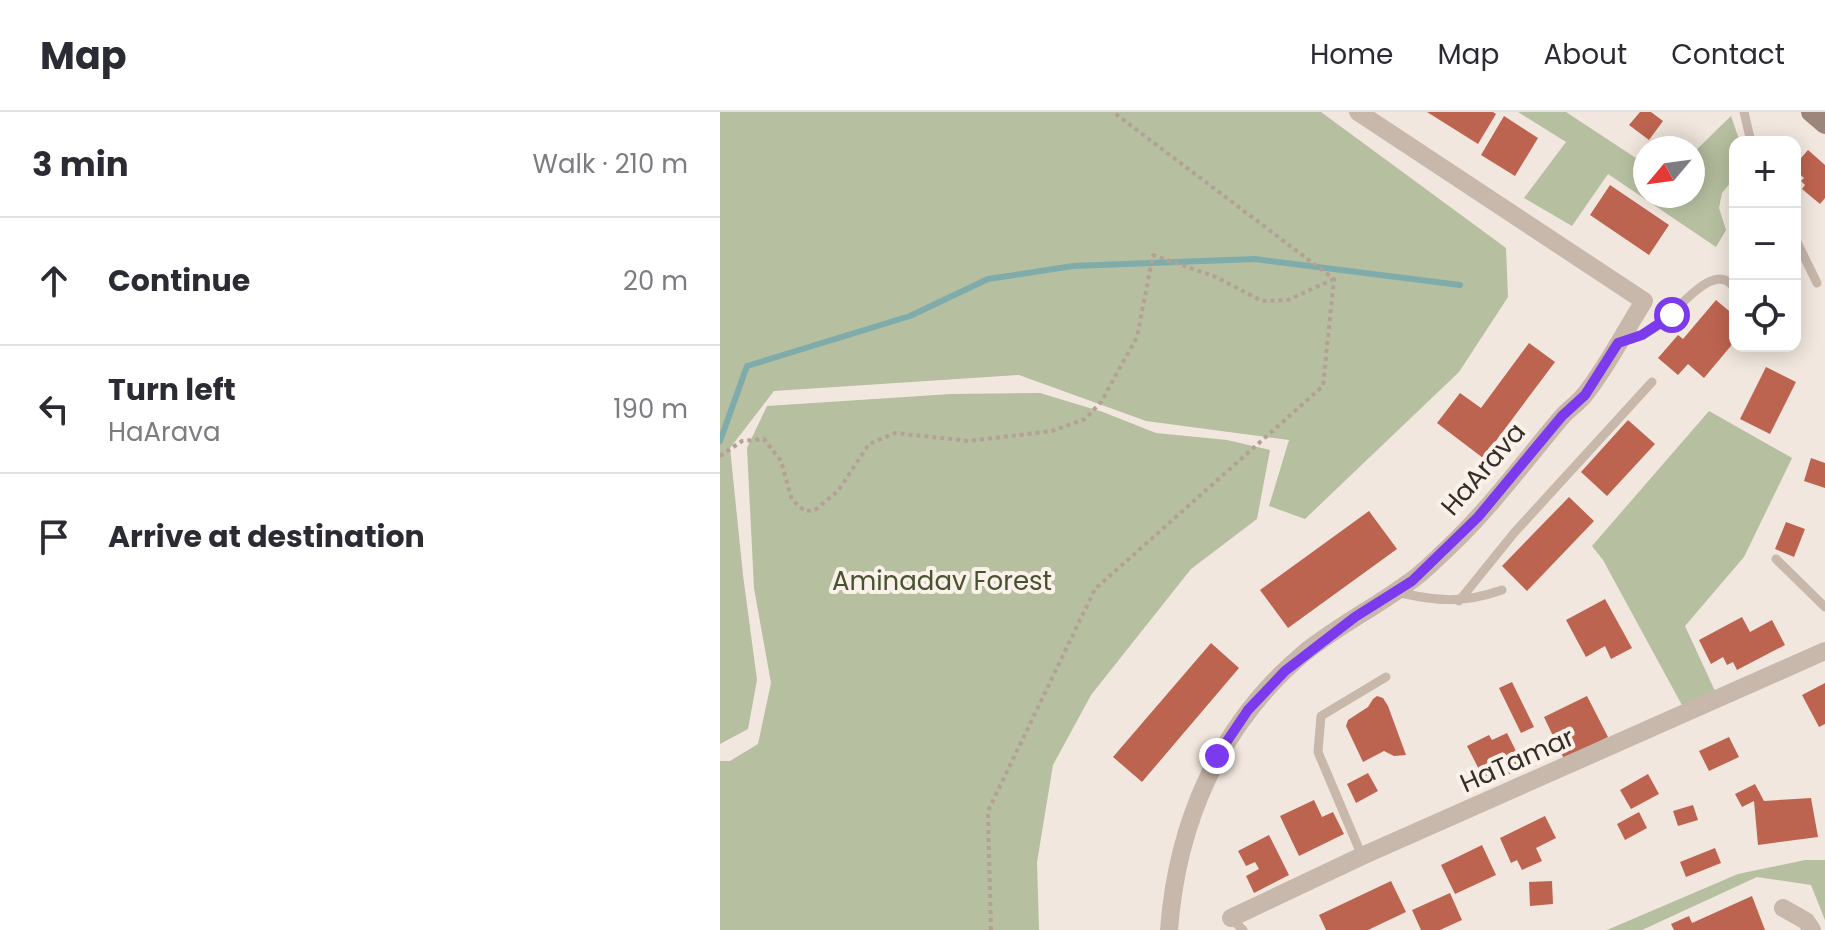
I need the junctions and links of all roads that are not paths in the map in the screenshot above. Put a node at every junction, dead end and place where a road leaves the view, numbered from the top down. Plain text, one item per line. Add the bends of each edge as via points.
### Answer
1 (1358, 112) edge
2 (1744, 112) edge
3 (1811, 112) edge
4 (1825, 124) edge
5 (1750, 136) edge
6 (1801, 250) edge
7 (1729, 281) edge
8 (1817, 283) dead end
9 (1618, 343) junction
10 (1652, 382) dead end
11 (1776, 559) dead end
12 (1502, 590) dead end
13 (1396, 592) junction
14 (1459, 601) junction
15 (1825, 607) edge
16 (1825, 651) edge
17 (1386, 677) dead end
18 (1362, 856) junction
19 (1783, 908) dead end
20 (1237, 924) edge
21 (1169, 930) edge
22 (1812, 930) edge

1 - 9 street, HaArava via 1644,301
2 - 5 lane
3 - 4 street
6 - 8 lane
7 - 9 lane via 1701,285 1658,326
9 - 13 street, HaArava via 1585,395 1478,517
10 - 14 lane
11 - 15 lane
12 - 14 lane
13 - 14 lane
13 - 21 street, HaArava via 1304,653 1266,688 1234,729 1204,781 1186,832
16 - 18 street, HaTamar
17 - 18 lane via 1321,716 1318,752
18 - 20 street, HaTamar
19 - 22 street

